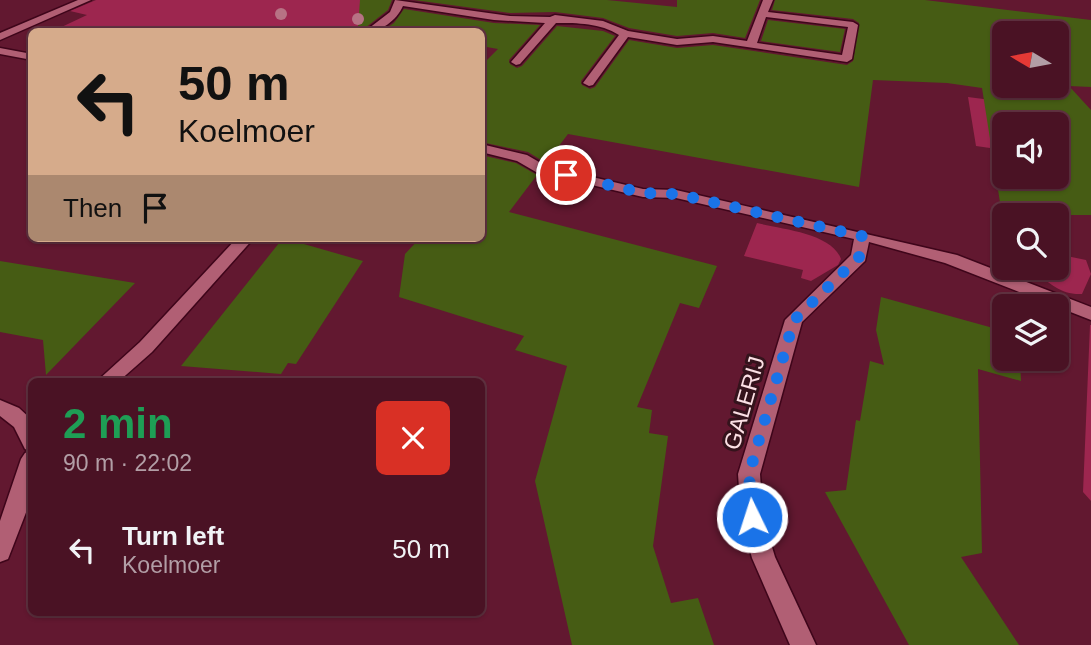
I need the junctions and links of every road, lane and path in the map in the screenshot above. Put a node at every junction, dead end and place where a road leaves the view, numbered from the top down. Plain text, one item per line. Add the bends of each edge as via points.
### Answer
1 (86, 0) edge
2 (768, 0) edge
3 (400, 1) edge
4 (763, 14) junction
5 (555, 18) junction
6 (374, 28) edge
7 (625, 34) junction
8 (0, 37) edge
9 (751, 45) junction
10 (0, 51) edge
11 (28, 56) edge
12 (516, 62) dead end
13 (589, 83) dead end
14 (485, 149) edge
15 (862, 236) junction
16 (242, 242) edge
17 (1091, 314) edge
18 (110, 378) edge
19 (0, 408) edge
20 (28, 429) edge
21 (28, 474) edge
22 (0, 551) edge
23 (803, 645) edge

1 - 8 street
2 - 4 street
3 - 5 street via 527,20
3 - 6 street via 394,13
4 - 9 street
4 - 9 street via 853,25 847,59
5 - 7 street via 615,27
5 - 12 street
7 - 9 street
7 - 13 street
10 - 11 street
14 - 15 street via 522,158 541,169 643,193 676,194
15 - 17 street via 984,270
15 - 23 street, GALERIJ via 859,257 794,320 749,474 752,517 764,558
16 - 18 street via 146,347
19 - 20 street
21 - 22 street

